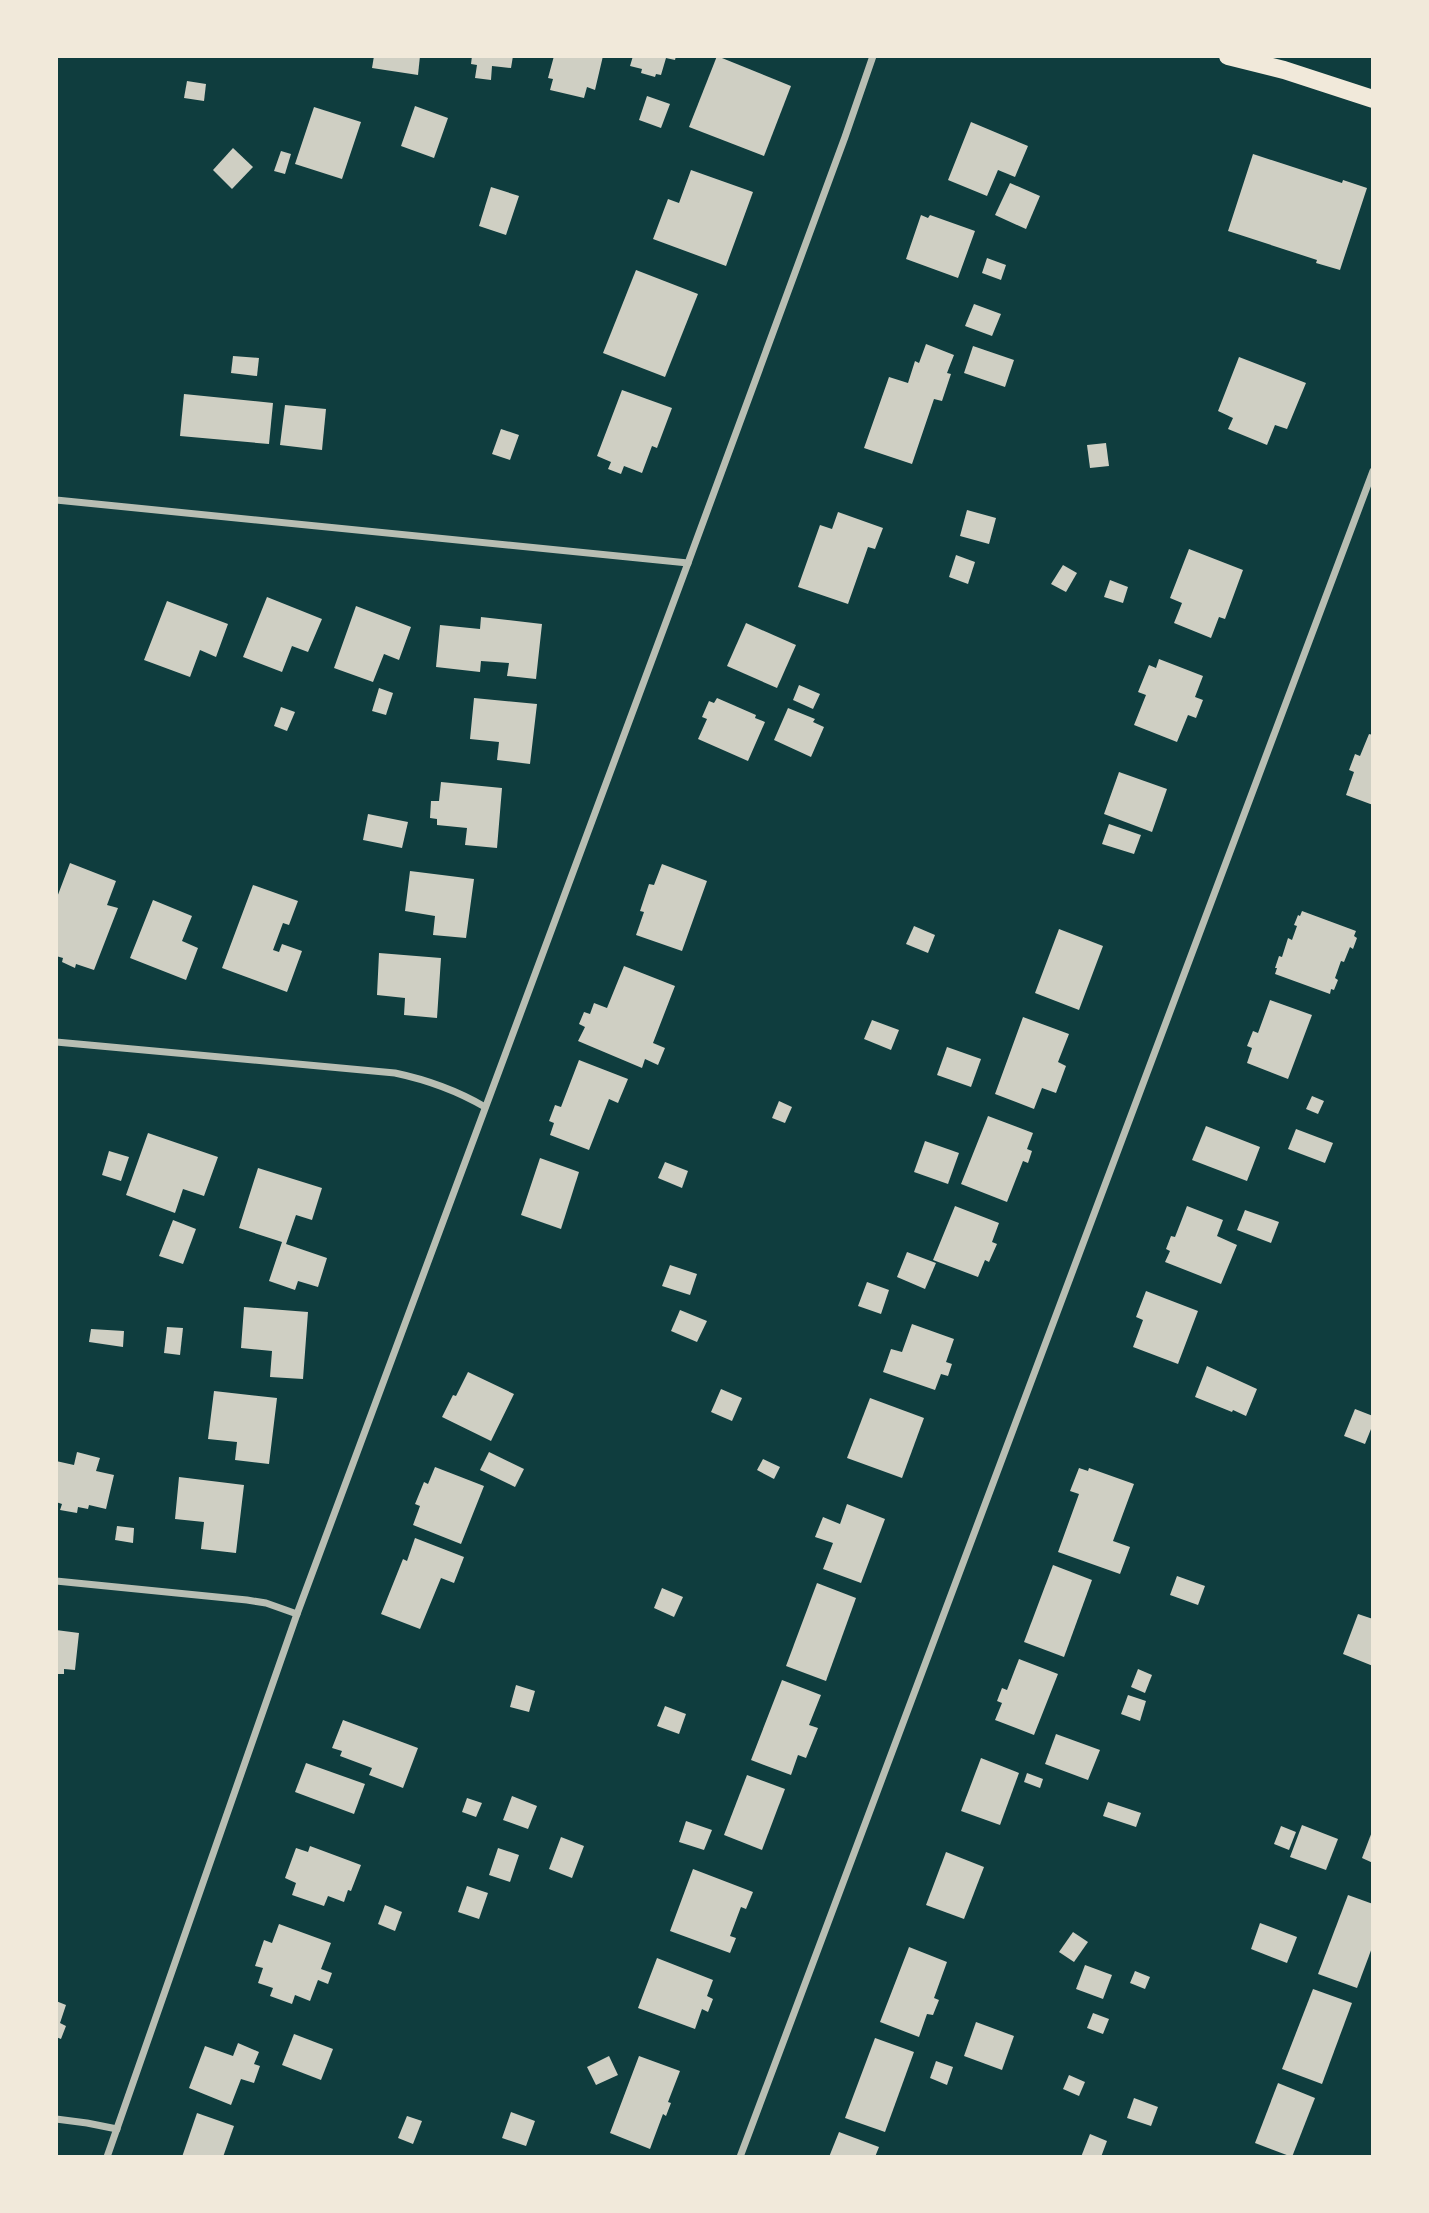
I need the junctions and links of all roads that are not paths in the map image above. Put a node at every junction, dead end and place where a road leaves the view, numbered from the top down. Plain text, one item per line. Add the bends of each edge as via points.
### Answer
1 (873, 56) edge
2 (1228, 56) edge
3 (1373, 99) edge
4 (1373, 471) edge
5 (56, 500) edge
6 (688, 563) junction
7 (56, 1042) edge
8 (485, 1107) junction
9 (56, 1581) edge
10 (297, 1614) junction
11 (56, 2119) edge
12 (117, 2129) junction
13 (107, 2157) edge
14 (740, 2157) edge

1 - 6 street
2 - 3 main road
4 - 14 street
5 - 6 street
6 - 8 street
7 - 8 street via 395,1073 446,1087
8 - 10 street
9 - 10 street via 247,1600
10 - 12 street
11 - 12 street
12 - 13 street

